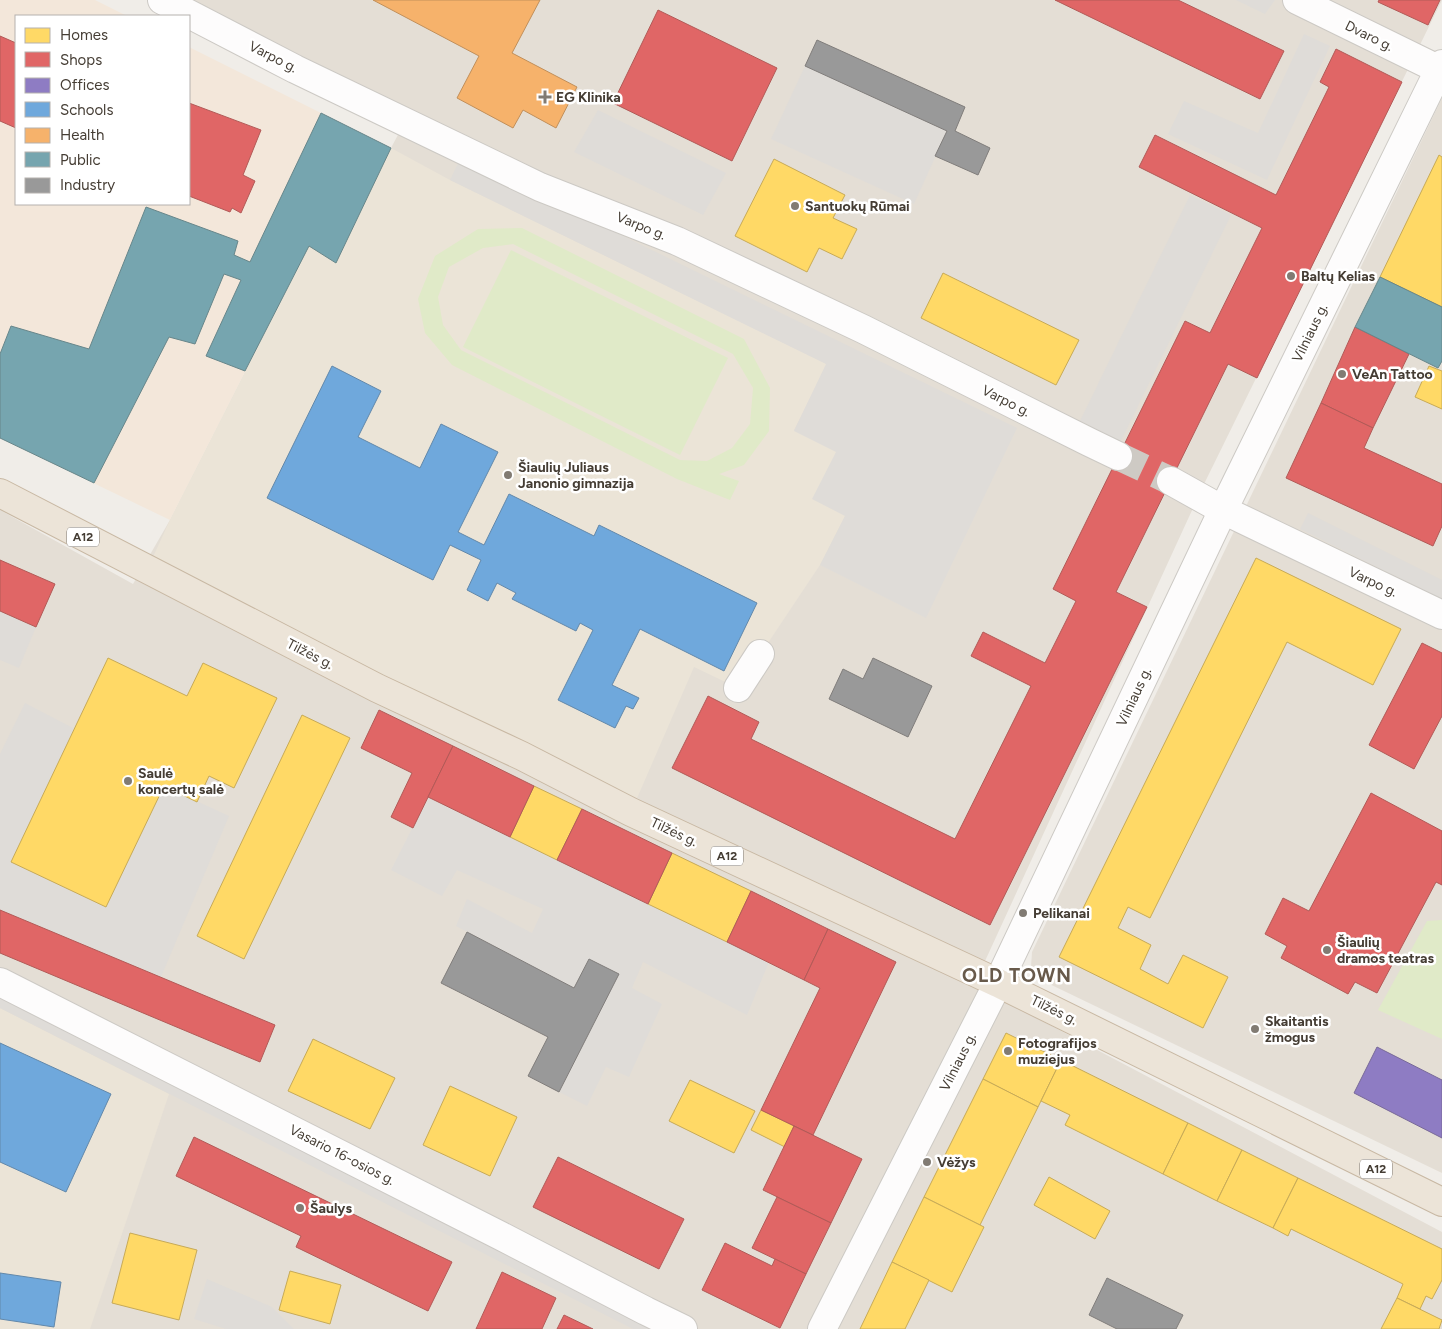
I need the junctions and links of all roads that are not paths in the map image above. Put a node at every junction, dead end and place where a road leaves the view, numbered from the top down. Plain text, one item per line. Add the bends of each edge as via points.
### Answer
1 (162, 0) edge
2 (1297, 0) edge
3 (1441, 68) edge
4 (1118, 456) tunnel mouth
5 (1171, 481) tunnel mouth
6 (0, 483) edge
7 (10, 498) edge
8 (1223, 510) junction
9 (1442, 615) edge
10 (760, 654) dead end
11 (738, 688) dead end
12 (0, 982) edge
13 (998, 982) junction
14 (1442, 1202) edge
15 (683, 1329) edge
16 (822, 1329) edge

1 - 4 street, Varpo g. via 294,69 540,187 677,241
2 - 3 street, Dvaro g.
3 - 8 street, Vilniaus g.
5 - 8 street, Varpo g.
6 - 7 highway, Tilžės g. / A12
7 - 13 highway, Tilžės g. / A12 via 377,688 640,816
8 - 9 street, Varpo g.
8 - 13 street, Vilniaus g.
10 - 11 street
12 - 15 street, Vasario 16-osios g.
13 - 14 highway, Tilžės g. / A12
13 - 16 street, Vilniaus g.

